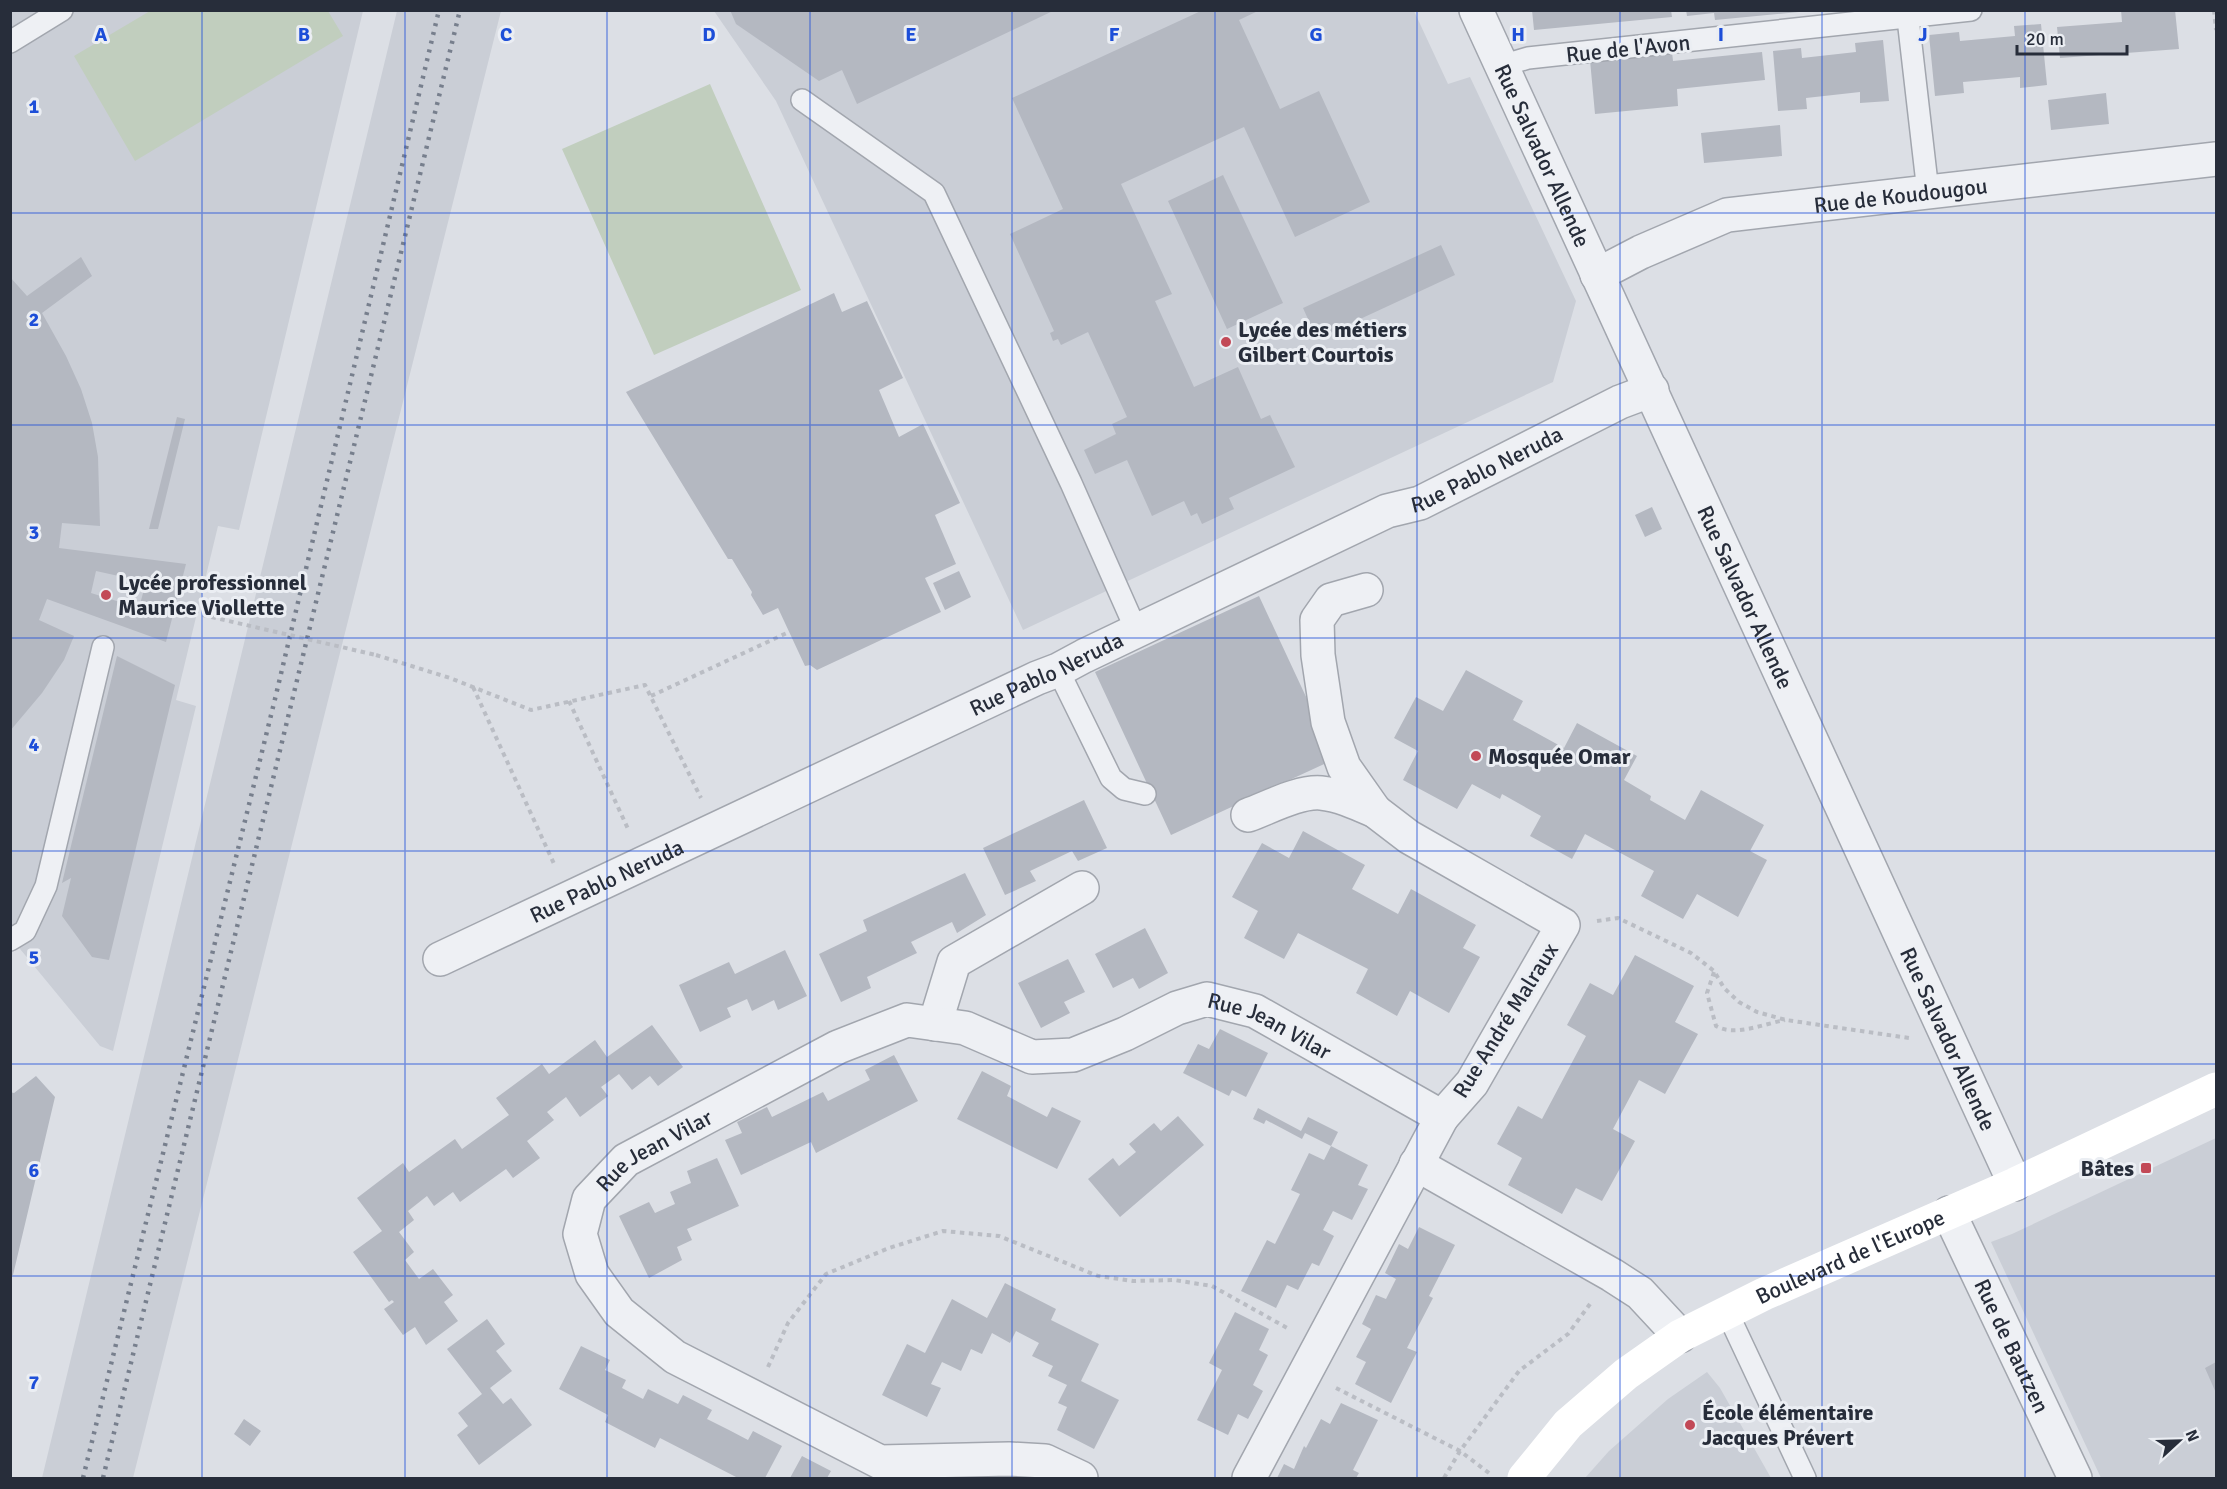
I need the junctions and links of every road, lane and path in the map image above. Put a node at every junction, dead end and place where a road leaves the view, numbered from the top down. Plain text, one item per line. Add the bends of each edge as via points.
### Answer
1 (62, 10) edge
2 (1476, 10) edge
3 (1971, 10) edge
4 (2214, 10) edge
5 (1907, 14) edge
6 (2217, 30) edge
7 (10, 42) edge
8 (1501, 66) junction
9 (802, 100) dead end
10 (2217, 159) edge
11 (1928, 192) junction
12 (1597, 275) junction
13 (1652, 390) junction
14 (1366, 590) dead end
15 (176, 608) dead end
16 (789, 632) dead end
17 (1137, 632) junction
18 (103, 647) dead end
19 (1058, 670) junction
20 (472, 687) junction
21 (651, 696) junction
22 (570, 701) junction
23 (1144, 794) dead end
24 (1375, 812) junction
25 (1248, 815) dead end
26 (716, 829) junction
27 (644, 863) junction
28 (1082, 888) dead end
29 (570, 898) junction
30 (1563, 925) junction
31 (10, 940) edge
32 (440, 959) dead end
33 (1714, 971) junction
34 (1786, 1020) junction
35 (935, 1024) junction
36 (1951, 1045) junction
37 (2217, 1089) edge
38 (1442, 1117) junction
39 (1416, 1164) junction
40 (2015, 1184) junction
41 (1949, 1213) junction
42 (1612, 1275) junction
43 (1727, 1312) junction
44 (1680, 1336) junction
45 (1312, 1359) junction
46 (754, 1397) junction
47 (1460, 1451) junction
48 (1008, 1469) edge
49 (1081, 1479) edge
50 (1249, 1479) edge
51 (1444, 1479) edge
52 (1497, 1479) edge
53 (1524, 1479) edge
54 (1804, 1479) edge
55 (2075, 1479) edge

1 - 7 lane
2 - 8 street, Rue Salvador Allende
3 - 5 lane, Rue de l'Avon
4 - 6 path
5 - 8 lane, Rue de l'Avon via 1528,58
5 - 11 lane
8 - 12 street, Rue Salvador Allende
9 - 17 lane via 934,193
10 - 11 street, Rue de Koudougou
11 - 12 street, Rue de Koudougou via 1727,215
12 - 13 street, Rue Salvador Allende
13 - 17 street, Rue Pablo Neruda via 1620,402 1420,503 1387,511
13 - 36 street, Rue Salvador Allende
14 - 24 street, Rue André Malraux via 1331,600 1317,620 1317,656 1328,722 1344,767
15 - 20 path, bridge via 376,655
16 - 21 path
17 - 19 street, Rue Pablo Neruda
18 - 31 lane via 46,886 25,931
19 - 23 lane via 1111,778 1124,789
19 - 26 street, Rue Pablo Neruda
20 - 22 path via 531,710
20 - 29 path
21 - 22 path via 645,685
21 - 26 path
22 - 27 path
24 - 25 street, Rue André Malraux via 1347,798 1318,792
24 - 30 street, Rue André Malraux via 1409,837
26 - 27 street, Rue Pablo Neruda
27 - 29 street, Rue Pablo Neruda
28 - 35 street via 954,962
29 - 32 street, Rue Pablo Neruda
30 - 33 path via 1618,918 1691,953
30 - 38 street, Rue André Malraux via 1472,1083
33 - 34 path via 1739,1002
33 - 34 path via 1707,993 1716,1026 1736,1032
34 - 36 path
35 - 38 street, Rue Jean Vilar via 965,1029 1032,1057 1073,1055 1177,1008 1207,999 1256,1011
35 - 46 street, Rue Jean Vilar via 907,1020 838,1047 626,1160 589,1199 580,1234 592,1274 619,1312 675,1357
36 - 40 street, Rue Salvador Allende
37 - 40 street, Boulevard de l'Europe
38 - 39 street
39 - 42 street
39 - 45 street
40 - 41 street, Boulevard de l'Europe
41 - 43 street, Boulevard de l'Europe
41 - 55 street, Rue de Bautzen
42 - 44 street via 1640,1293
42 - 47 path via 1568,1334 1519,1371
43 - 44 street, Boulevard de l'Europe
43 - 54 lane
44 - 53 street, Boulevard de l'Europe via 1626,1374 1568,1424
45 - 46 path via 1212,1286 1098,1276 999,1236 943,1231 826,1274 789,1323
45 - 47 path
45 - 50 street
46 - 48 street, Rue Jean Vilar via 880,1462
47 - 51 path
47 - 52 path
48 - 49 street, Rue Jean Vilar via 1045,1461

